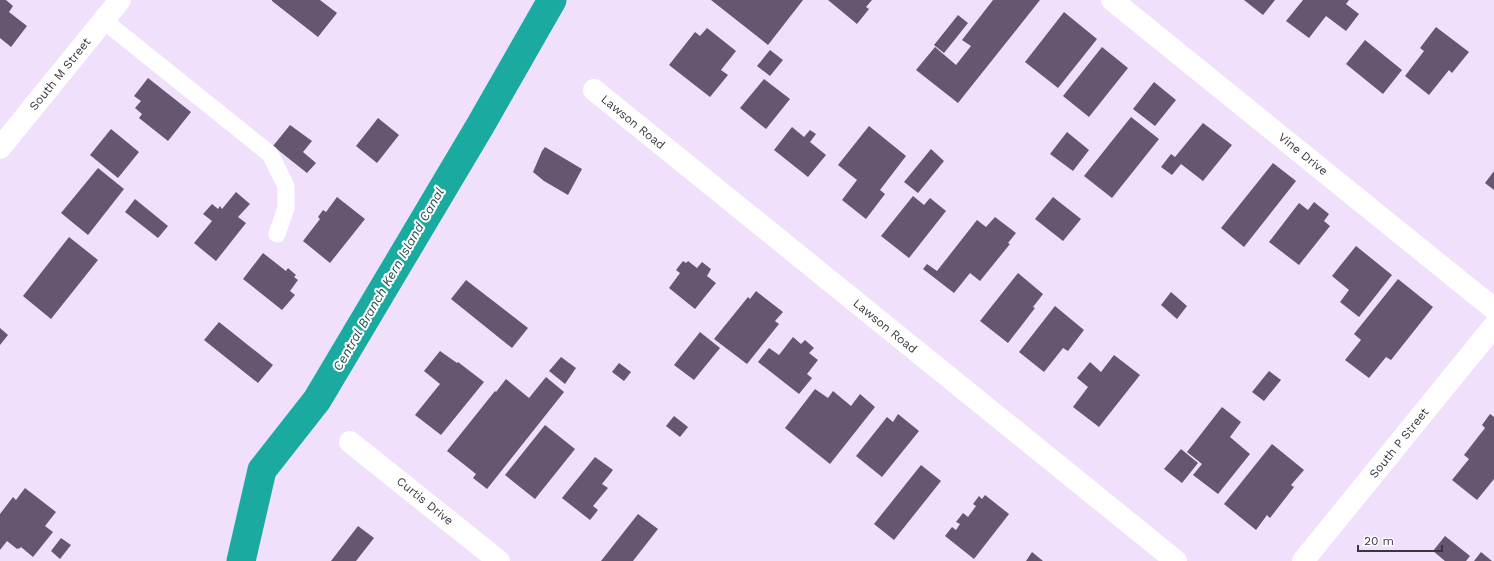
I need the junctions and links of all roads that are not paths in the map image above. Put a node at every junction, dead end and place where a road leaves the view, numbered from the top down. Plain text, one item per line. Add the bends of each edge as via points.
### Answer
1 (120, 0) edge
2 (1112, 0) edge
3 (103, 20) junction
4 (594, 90) dead end
5 (0, 148) edge
6 (277, 234) dead end
7 (1494, 309) edge
8 (1494, 326) edge
9 (350, 442) dead end
10 (499, 561) edge
11 (1176, 561) edge
12 (1303, 561) edge

1 - 3 street, South M Street
2 - 7 street, Vine Drive
3 - 5 street, South M Street
3 - 6 lane via 270,154 286,186 286,208
4 - 11 street, Lawson Road
8 - 12 street, South P Street
9 - 10 street, Curtis Drive

